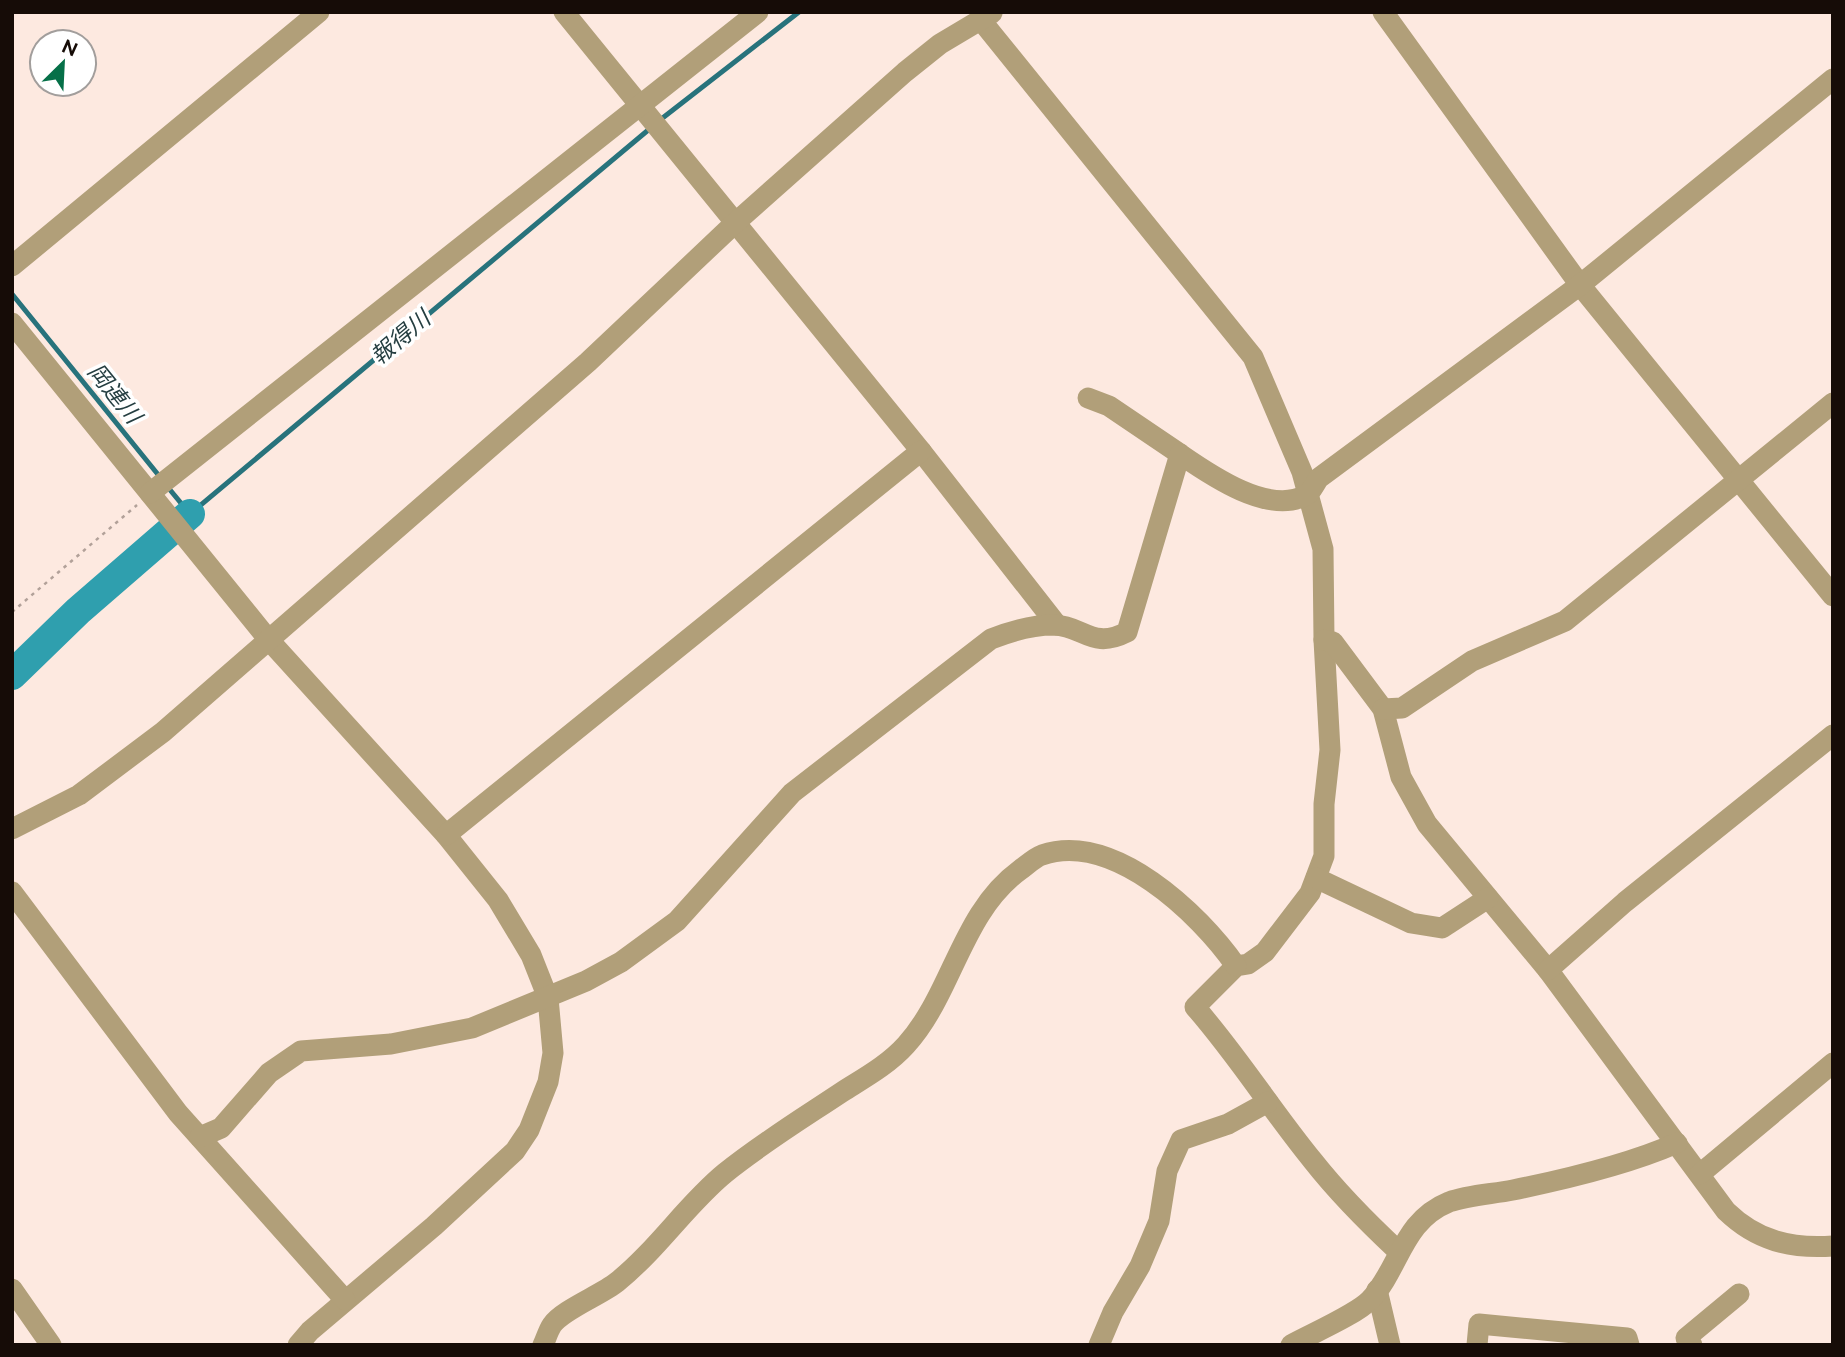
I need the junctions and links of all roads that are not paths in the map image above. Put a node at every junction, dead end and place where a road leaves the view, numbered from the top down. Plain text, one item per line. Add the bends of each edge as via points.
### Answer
1 (319, 12) edge
2 (564, 12) edge
3 (758, 12) edge
4 (1383, 12) edge
5 (987, 16) edge
6 (1833, 79) edge
7 (645, 111) junction
8 (734, 223) junction
9 (12, 266) edge
10 (1580, 285) junction
11 (12, 323) edge
12 (1088, 398) dead end
13 (1833, 403) edge
14 (921, 451) junction
15 (1180, 454) junction
16 (1737, 482) junction
17 (1308, 494) junction
18 (154, 498) junction
19 (1833, 596) edge
20 (1057, 625) junction
21 (268, 639) junction
22 (1324, 640) junction
23 (1383, 709) junction
24 (1833, 735) edge
25 (12, 829) edge
26 (446, 835) junction
27 (1316, 878) junction
28 (12, 892) edge
29 (1488, 898) junction
30 (1236, 966) junction
31 (1548, 970) junction
32 (548, 998) junction
33 (1833, 1063) edge
34 (1268, 1102) junction
35 (200, 1137) junction
36 (1677, 1143) junction
37 (1700, 1174) junction
38 (1833, 1246) edge
39 (1398, 1251) junction
40 (12, 1289) edge
41 (1377, 1290) junction
42 (1739, 1294) dead end
43 (345, 1300) junction
44 (1554, 1338) edge
45 (1306, 1341) edge
46 (51, 1345) edge
47 (298, 1345) edge
48 (543, 1345) edge
49 (1099, 1345) edge
50 (1390, 1345) edge
51 (1478, 1345) edge
52 (1629, 1345) edge
53 (1692, 1345) edge

1 - 9 street
2 - 7 street
3 - 7 street
4 - 10 street
5 - 8 street via 905,72
5 - 17 street via 1254,357
6 - 10 street
7 - 8 street
7 - 18 street
8 - 14 street
8 - 21 street via 588,362
10 - 16 street
10 - 17 street via 1319,478
11 - 18 street
12 - 15 street via 1108,406
13 - 16 street
14 - 20 street
14 - 26 street
15 - 17 street via 1208,475 1259,498
15 - 20 street via 1126,632 1115,639 1094,640
16 - 19 street
16 - 23 street via 1565,621 1472,661 1402,708
17 - 22 street via 1323,549
18 - 21 street
20 - 32 street via 1017,629 990,639 792,793 677,921 621,962
21 - 25 street via 124,763 79,795
21 - 26 street
22 - 23 street via 1333,642
22 - 27 street via 1330,750 1324,856
23 - 29 street via 1401,777 1420,812
24 - 31 street
26 - 32 street via 498,900 531,955
27 - 29 street via 1411,923 1442,928
27 - 30 street via 1310,893 1265,952
28 - 35 street via 177,1113
29 - 31 street
30 - 34 street via 1195,1007
30 - 48 street via 1184,905 1140,875 1076,849 1040,855 993,896 906,1046 722,1175 652,1252 615,1284 553,1323
31 - 36 street
32 - 35 street via 472,1028 391,1044 301,1051 270,1073 221,1128
32 - 43 street via 553,1053 548,1082 515,1151
33 - 37 street
34 - 39 street via 1359,1215
34 - 49 street via 1228,1124 1181,1140 1167,1171 1159,1221
35 - 43 street
36 - 37 street
36 - 39 street via 1515,1190 1450,1202 1424,1218
37 - 38 street via 1742,1227 1774,1243
39 - 41 street
40 - 46 street
41 - 45 street via 1355,1312
41 - 50 street
42 - 53 street via 1686,1338
43 - 47 street
44 - 51 street via 1479,1324
44 - 52 street via 1627,1338

